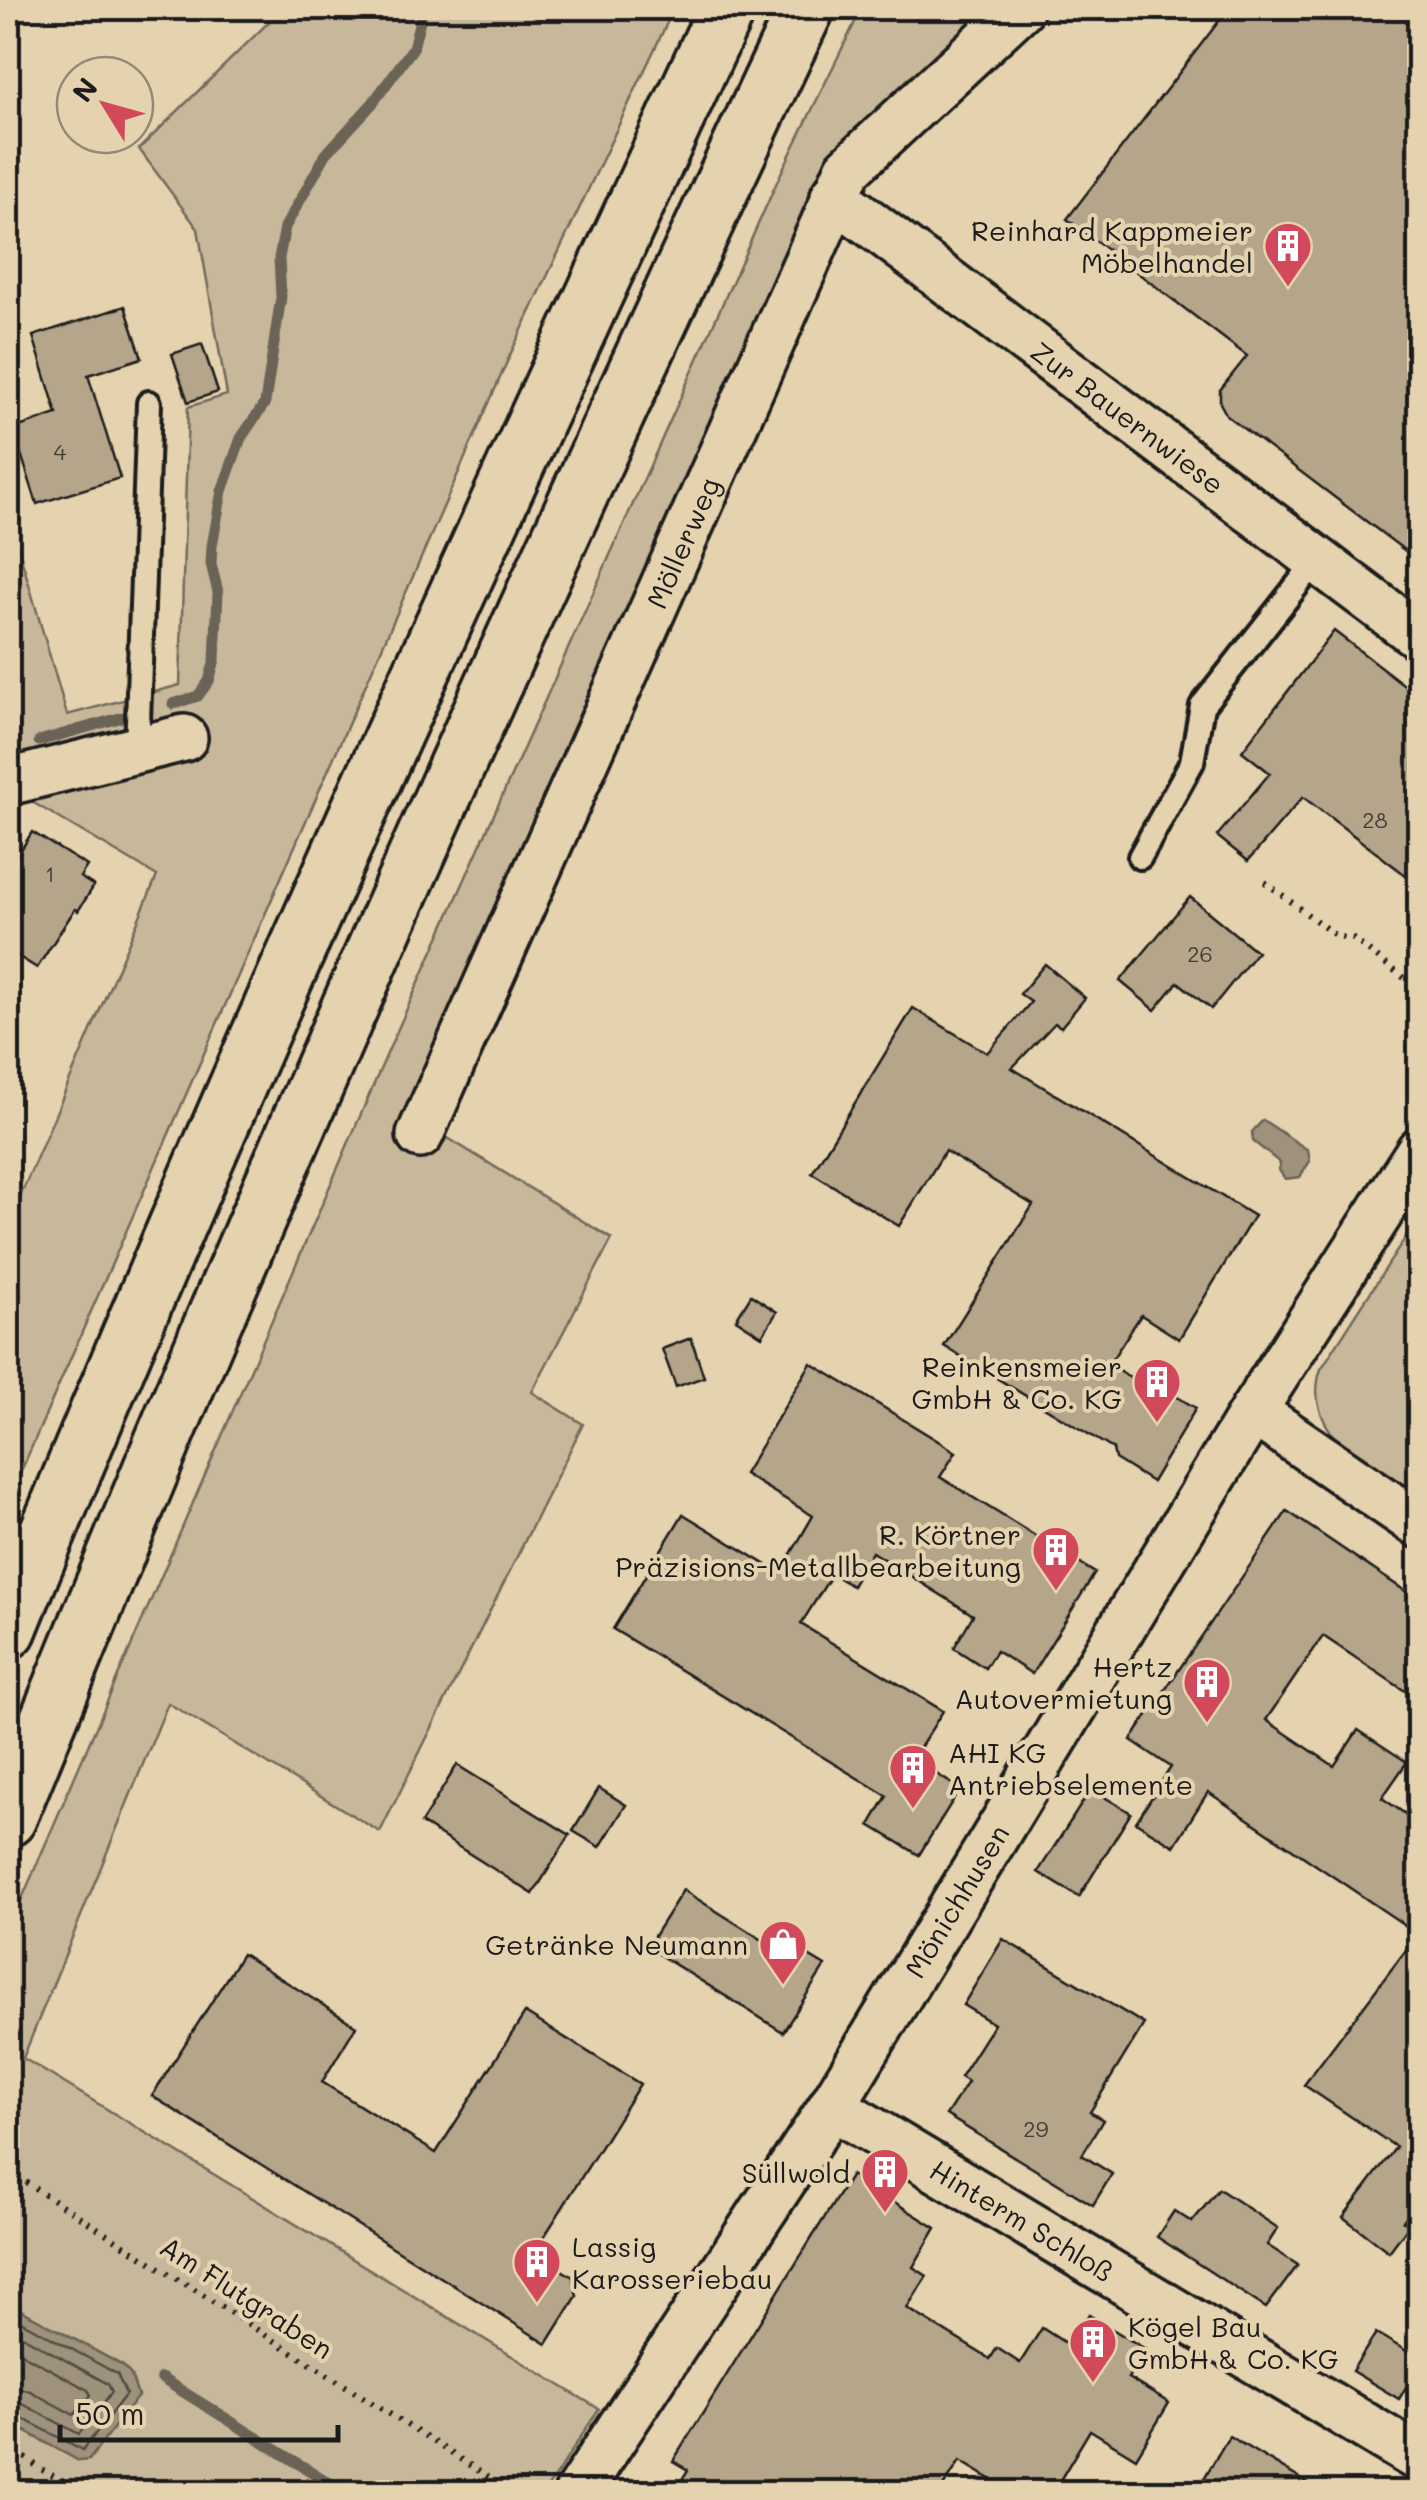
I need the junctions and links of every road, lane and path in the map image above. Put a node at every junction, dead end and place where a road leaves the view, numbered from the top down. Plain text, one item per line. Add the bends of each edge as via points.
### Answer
1 (728, 8) edge
2 (806, 8) edge
3 (1020, 8) edge
4 (834, 196) junction
5 (149, 403) dead end
6 (1317, 560) junction
7 (1420, 637) edge
8 (184, 738) dead end
9 (137, 750) junction
10 (8, 782) edge
11 (1140, 857) dead end
12 (1264, 882) dead end
13 (1420, 990) edge
14 (420, 1134) dead end
15 (1420, 1150) edge
16 (1253, 1411) junction
17 (1420, 1525) edge
18 (8, 1630) edge
19 (8, 1818) edge
20 (832, 2106) junction
21 (9, 2172) edge
22 (8, 2446) edge
23 (1420, 2459) edge
24 (84, 2492) edge
25 (512, 2492) edge
26 (578, 2492) edge

1 - 18 highway via 265,1022
2 - 19 highway via 623,395 342,1028
3 - 4 street, Möllerweg via 848,169
4 - 6 street, Zur Bauernwiese
4 - 14 street, Möllerweg
5 - 9 lane
6 - 7 street, Zur Bauernwiese
6 - 11 lane via 1202,706 1192,762
8 - 9 street
9 - 10 street
12 - 13 path
15 - 16 street, Mönichhusen
16 - 17 street
16 - 20 street, Mönichhusen
20 - 23 street, Hinterm Schloß
20 - 26 street, Mönichhusen
21 - 25 path, Am Flutgraben
22 - 24 path

